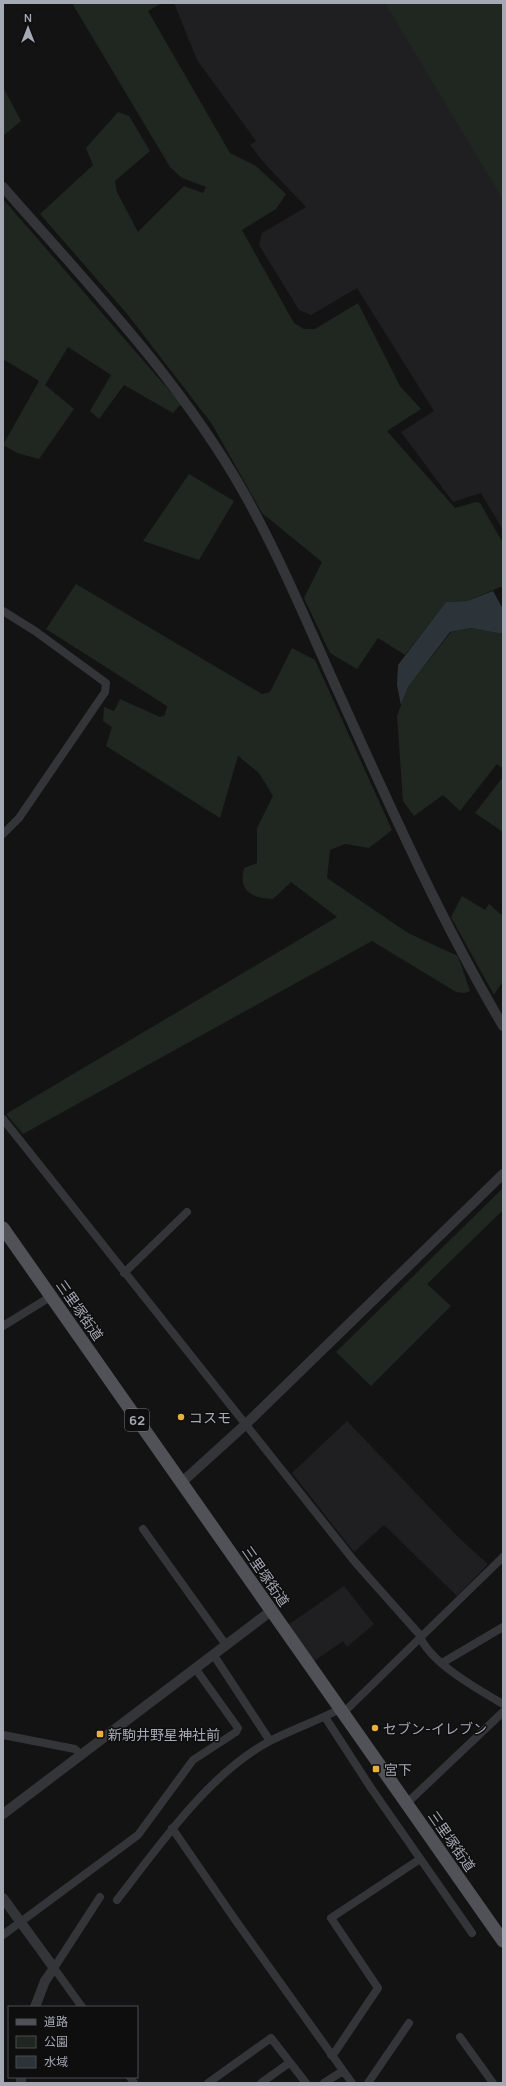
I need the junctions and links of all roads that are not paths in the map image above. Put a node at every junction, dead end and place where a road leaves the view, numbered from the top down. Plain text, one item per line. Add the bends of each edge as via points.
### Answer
1 (3, 187) edge
2 (3, 611) edge
3 (3, 834) edge
4 (503, 1026) edge
5 (3, 1119) edge
6 (503, 1174) edge
7 (187, 1212) dead end
8 (3, 1228) edge
9 (124, 1273) junction
10 (50, 1297) junction
11 (3, 1326) edge
12 (246, 1424) junction
13 (181, 1483) junction
14 (143, 1529) dead end
15 (503, 1558) edge
16 (271, 1611) junction
17 (503, 1627) edge
18 (421, 1638) junction
19 (226, 1645) junction
20 (214, 1654) junction
21 (442, 1663) junction
22 (195, 1668) junction
23 (503, 1704) edge
24 (341, 1712) junction
25 (503, 1712) edge
26 (325, 1717) junction
27 (3, 1735) edge
28 (270, 1741) junction
29 (80, 1754) junction
30 (406, 1804) junction
31 (3, 1814) edge
32 (172, 1828) junction
33 (420, 1859) junction
34 (100, 1897) dead end
35 (3, 1898) edge
36 (117, 1900) dead end
37 (20, 1922) junction
38 (472, 1933) dead end
39 (3, 1935) edge
40 (503, 1941) edge
41 (54, 1968) junction
42 (35, 2006) edge
43 (81, 2006) edge
44 (409, 2023) dead end
45 (460, 2037) dead end
46 (330, 2055) junction
47 (289, 2063) junction
48 (343, 2071) junction
49 (208, 2083) edge
50 (261, 2083) edge
51 (306, 2083) edge
52 (324, 2083) edge
53 (352, 2083) edge
54 (368, 2083) edge
55 (492, 2083) edge

1 - 4 street via 143,348 183,400 230,469 301,609 417,866
2 - 3 street via 103,679 106,688 19,818
5 - 9 street
6 - 12 street
7 - 9 street
8 - 10 main road, 三里塚街道 / 62
9 - 12 street
10 - 11 street
10 - 13 main road, 三里塚街道 / 62
12 - 13 street
12 - 18 street via 355,1562
13 - 16 main road, 三里塚街道 / 62
14 - 19 street
15 - 18 street
16 - 19 street
16 - 24 main road, 三里塚街道 / 62
17 - 21 street
18 - 21 street
18 - 24 street
19 - 20 street
20 - 22 street
20 - 28 street
21 - 23 street via 454,1674
22 - 29 street
22 - 37 street via 238,1728 236,1732 193,1760 138,1835
24 - 26 street
24 - 30 main road, 三里塚街道 / 62
25 - 30 street
26 - 28 street
26 - 33 street
27 - 29 street via 74,1749
28 - 32 street via 207,1790
29 - 31 street
30 - 40 main road, 三里塚街道 / 62
32 - 36 street
32 - 46 street
33 - 38 street
33 - 46 street via 331,1918 378,1988 336,2052
34 - 41 street
35 - 37 street
37 - 39 street
37 - 41 street
41 - 42 street via 45,1981
41 - 43 street
44 - 54 street
45 - 55 street
46 - 48 street
47 - 49 street via 271,2038
47 - 50 street
47 - 51 street
48 - 52 street
48 - 53 street

